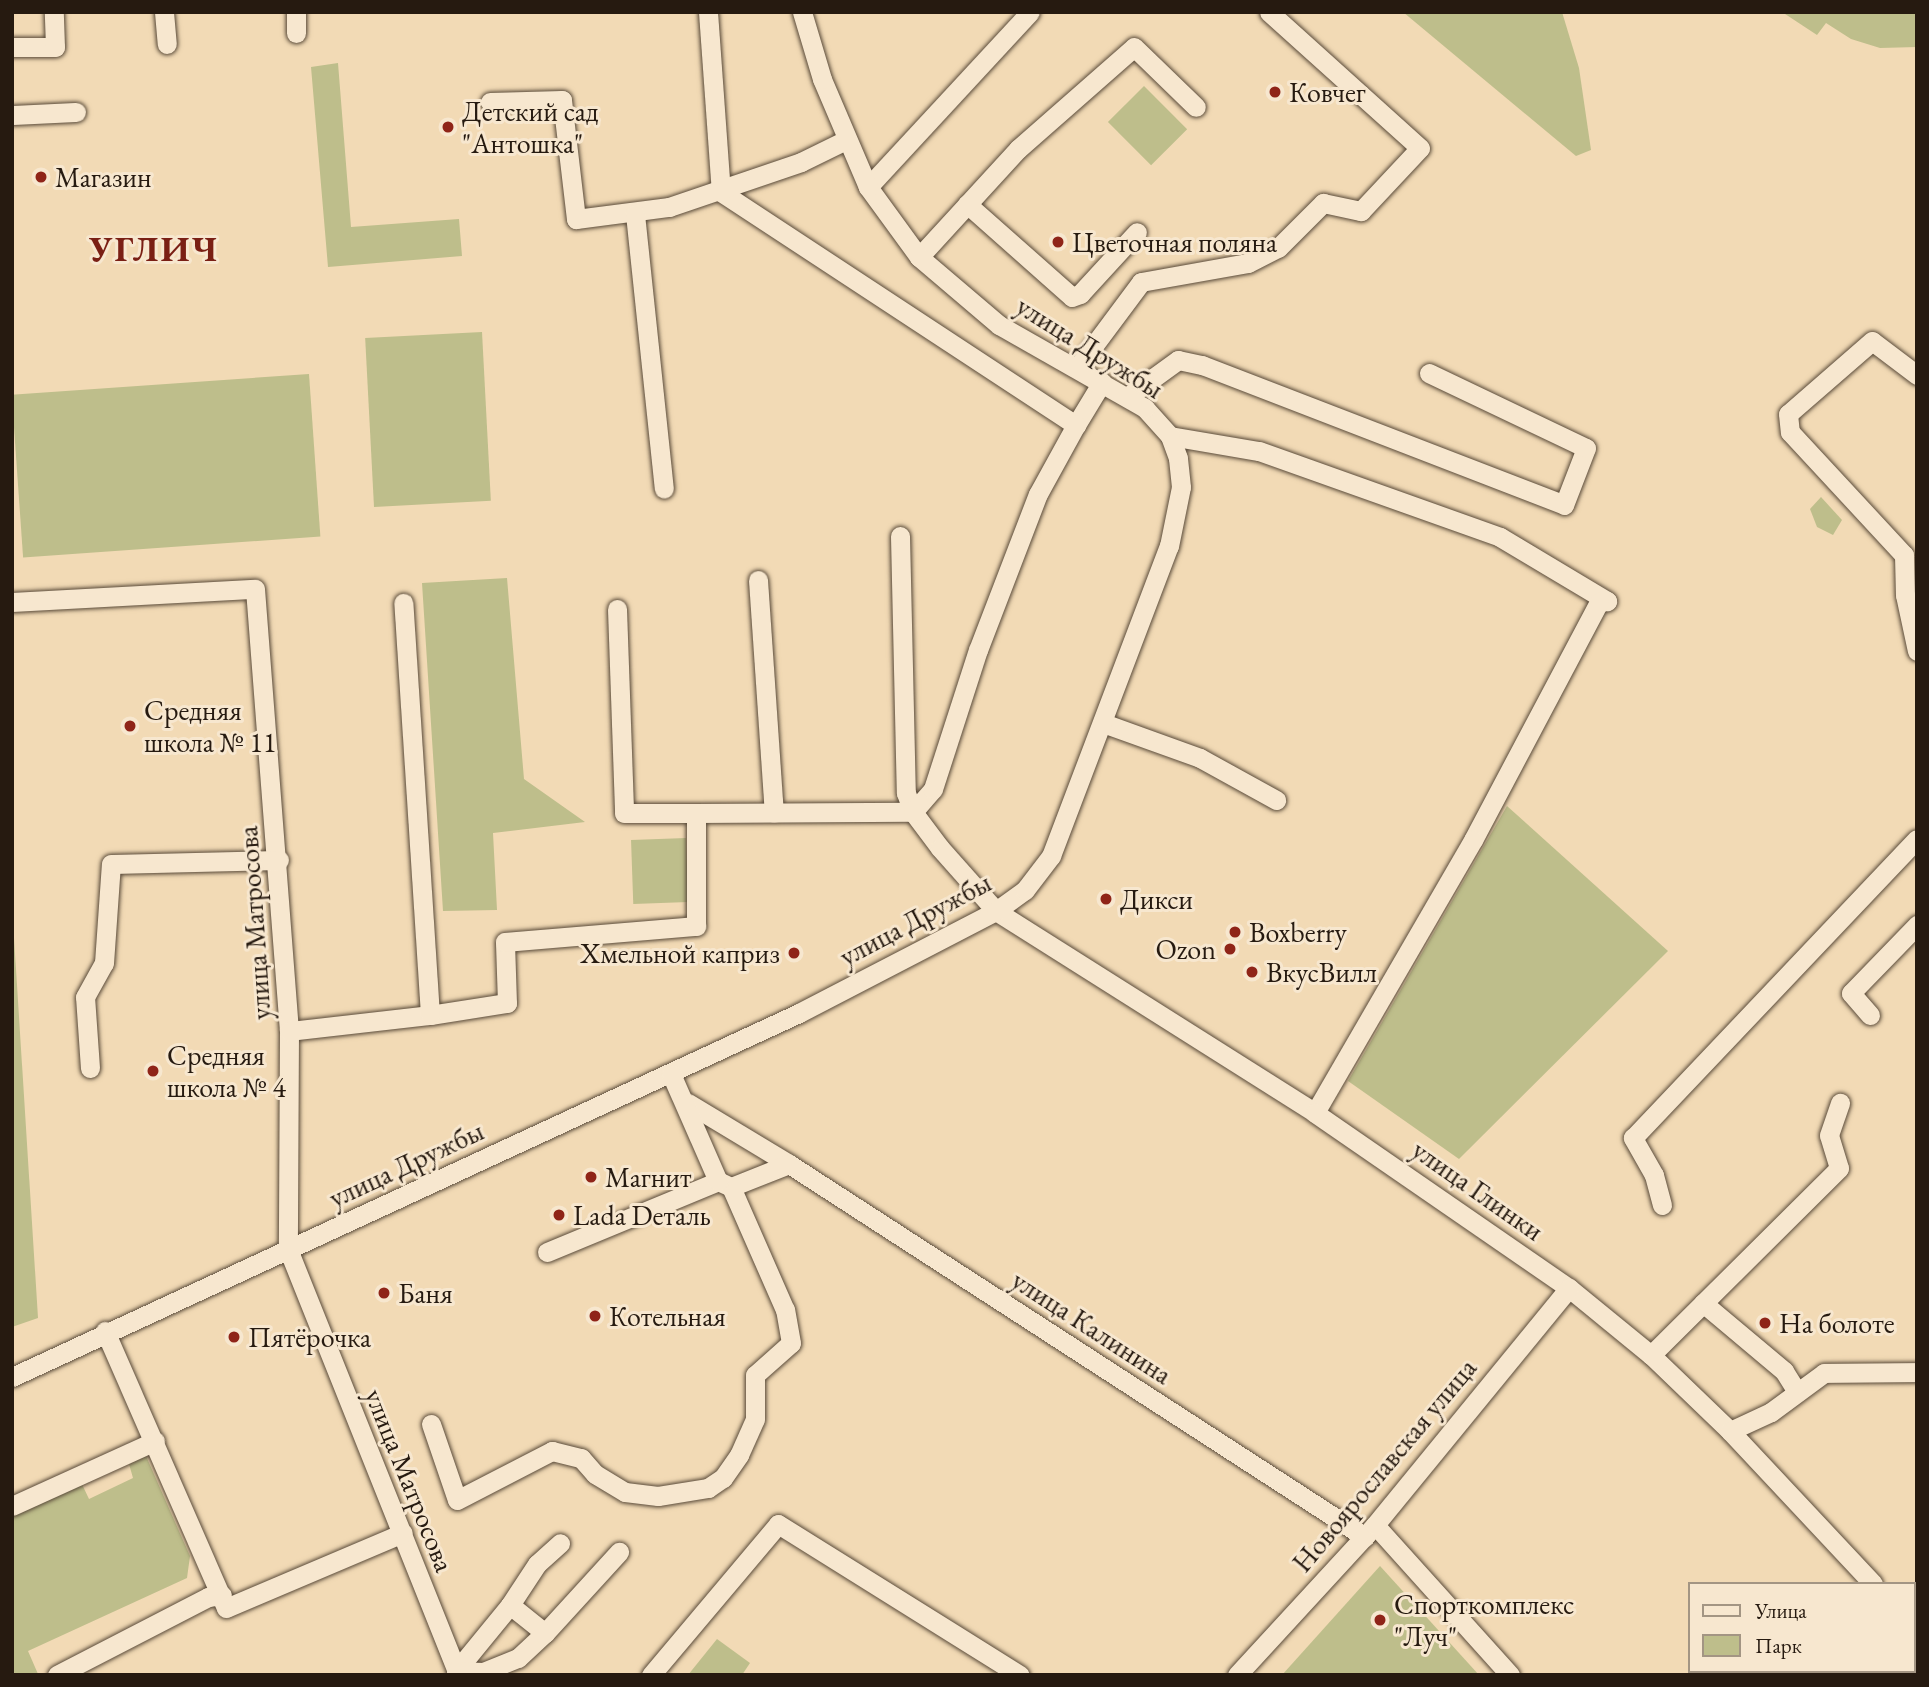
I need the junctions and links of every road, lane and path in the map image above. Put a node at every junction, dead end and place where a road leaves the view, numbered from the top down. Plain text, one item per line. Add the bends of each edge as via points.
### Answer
1 (54, 12) edge
2 (164, 12) edge
3 (296, 12) edge
4 (708, 12) edge
5 (802, 12) edge
6 (1030, 12) edge
7 (1269, 12) edge
8 (296, 33) dead end
9 (167, 44) dead end
10 (12, 47) edge
11 (491, 102) dead end
12 (1196, 107) dead end
13 (76, 112) dead end
14 (12, 114) edge
15 (846, 140) junction
16 (868, 187) junction
17 (721, 192) junction
18 (967, 204) junction
19 (635, 214) junction
20 (1137, 232) dead end
21 (919, 257) junction
22 (1077, 369) junction
23 (1429, 373) dead end
24 (1917, 375) edge
25 (1102, 382) junction
26 (1127, 397) junction
27 (1076, 425) junction
28 (1170, 436) junction
29 (664, 488) dead end
30 (900, 536) dead end
31 (758, 580) dead end
32 (1911, 590) edge
33 (12, 602) edge
34 (404, 603) dead end
35 (617, 609) dead end
36 (1917, 651) edge
37 (1103, 723) junction
38 (1276, 800) dead end
39 (774, 812) junction
40 (913, 812) junction
41 (696, 813) junction
42 (1917, 839) edge
43 (279, 860) junction
44 (996, 911) junction
45 (1917, 925) edge
46 (430, 1015) junction
47 (1870, 1015) dead end
48 (289, 1031) junction
49 (90, 1068) dead end
50 (671, 1074) junction
51 (1840, 1102) dead end
52 (688, 1103) junction
53 (1315, 1113) junction
54 (789, 1164) junction
55 (725, 1184) junction
56 (1662, 1205) dead end
57 (288, 1249) junction
58 (547, 1252) dead end
59 (1569, 1288) junction
60 (1703, 1303) junction
61 (105, 1331) junction
62 (1651, 1356) junction
63 (1917, 1372) edge
64 (12, 1377) edge
65 (1797, 1392) junction
66 (431, 1424) dead end
67 (1730, 1432) junction
68 (155, 1441) junction
69 (12, 1506) edge
70 (1370, 1531) junction
71 (402, 1533) junction
72 (560, 1543) dead end
73 (619, 1552) dead end
74 (1871, 1582) edge
75 (222, 1595) junction
76 (510, 1605) junction
77 (545, 1633) junction
78 (457, 1673) edge
79 (57, 1675) edge
80 (651, 1675) edge
81 (1020, 1675) edge
82 (1237, 1675) edge
83 (1510, 1675) edge

1 - 10 street via 55,47
2 - 9 street
3 - 8 street
4 - 17 street
5 - 15 street, улица Дружбы
6 - 16 street
7 - 22 street via 1420,148 1361,211 1323,203 1279,248 1248,263 1141,282
11 - 19 street via 562,100 576,219
12 - 18 street via 1134,47 1018,149
13 - 14 street
15 - 16 street, улица Дружбы
15 - 17 street
16 - 21 street, улица Дружбы
17 - 19 street
17 - 27 street
18 - 20 street via 1072,297 1080,294
18 - 21 street
19 - 29 street
21 - 22 street, улица Дружбы via 999,325
22 - 25 street, улица Дружбы
23 - 26 street via 1586,448 1564,505 1202,365 1178,360
24 - 32 street via 1872,341 1787,414 1790,432 1904,555
25 - 26 street, улица Дружбы
25 - 27 street
26 - 28 street, улица Дружбы via 1145,408
27 - 40 street via 1038,494 978,650 933,789
28 - 37 street, улица Дружбы via 1181,487 1177,518
28 - 53 street via 1259,451 1500,537 1607,601 1599,602 1473,840
30 - 40 street via 906,793
31 - 39 street
32 - 36 street
33 - 43 street, улица Матросова via 255,589
34 - 46 street
35 - 41 street via 624,813
37 - 38 street via 1200,758
37 - 44 street, улица Дружбы via 1051,856 1025,890
39 - 40 street
39 - 41 street
40 - 44 street, улица Глинки
41 - 46 street via 696,926 505,942 507,1003
42 - 56 street via 1633,1138 1654,1175
43 - 48 street, улица Матросова
43 - 49 street via 111,864 104,963 85,997
44 - 50 street, улица Дружбы
44 - 53 street, улица Глинки
45 - 47 street via 1851,993
46 - 48 street
48 - 57 street, улица Матросова
50 - 52 street
50 - 57 street, улица Дружбы
51 - 60 street via 1829,1135 1839,1168
52 - 54 street, улица Калинина
52 - 55 street
53 - 59 street, улица Глинки
54 - 55 street
54 - 70 street, улица Калинина
55 - 58 street
55 - 66 street via 785,1310 791,1343 755,1375 757,1402 748,1440 723,1478 708,1488 658,1496 625,1492 595,1474 581,1458 552,1451 457,1500
57 - 61 street, улица Дружбы
57 - 71 street, улица Матросова
59 - 62 street, улица Глинки
59 - 70 street, Новоярославская улица
60 - 62 street
60 - 65 street via 1784,1371
61 - 64 street, улица Дружбы
61 - 68 street
62 - 67 street, улица Глинки
63 - 65 street via 1825,1373
65 - 67 street via 1771,1412
67 - 74 street, улица Глинки
68 - 69 street
68 - 75 street
70 - 82 street, Новоярославская улица
70 - 83 street, улица Калинина
71 - 75 street via 226,1608
71 - 78 street, улица Матросова
72 - 76 street via 537,1564
73 - 77 street
75 - 79 street via 208,1597
76 - 77 street
76 - 78 street
77 - 78 street via 517,1658 483,1672
80 - 81 street via 778,1524

